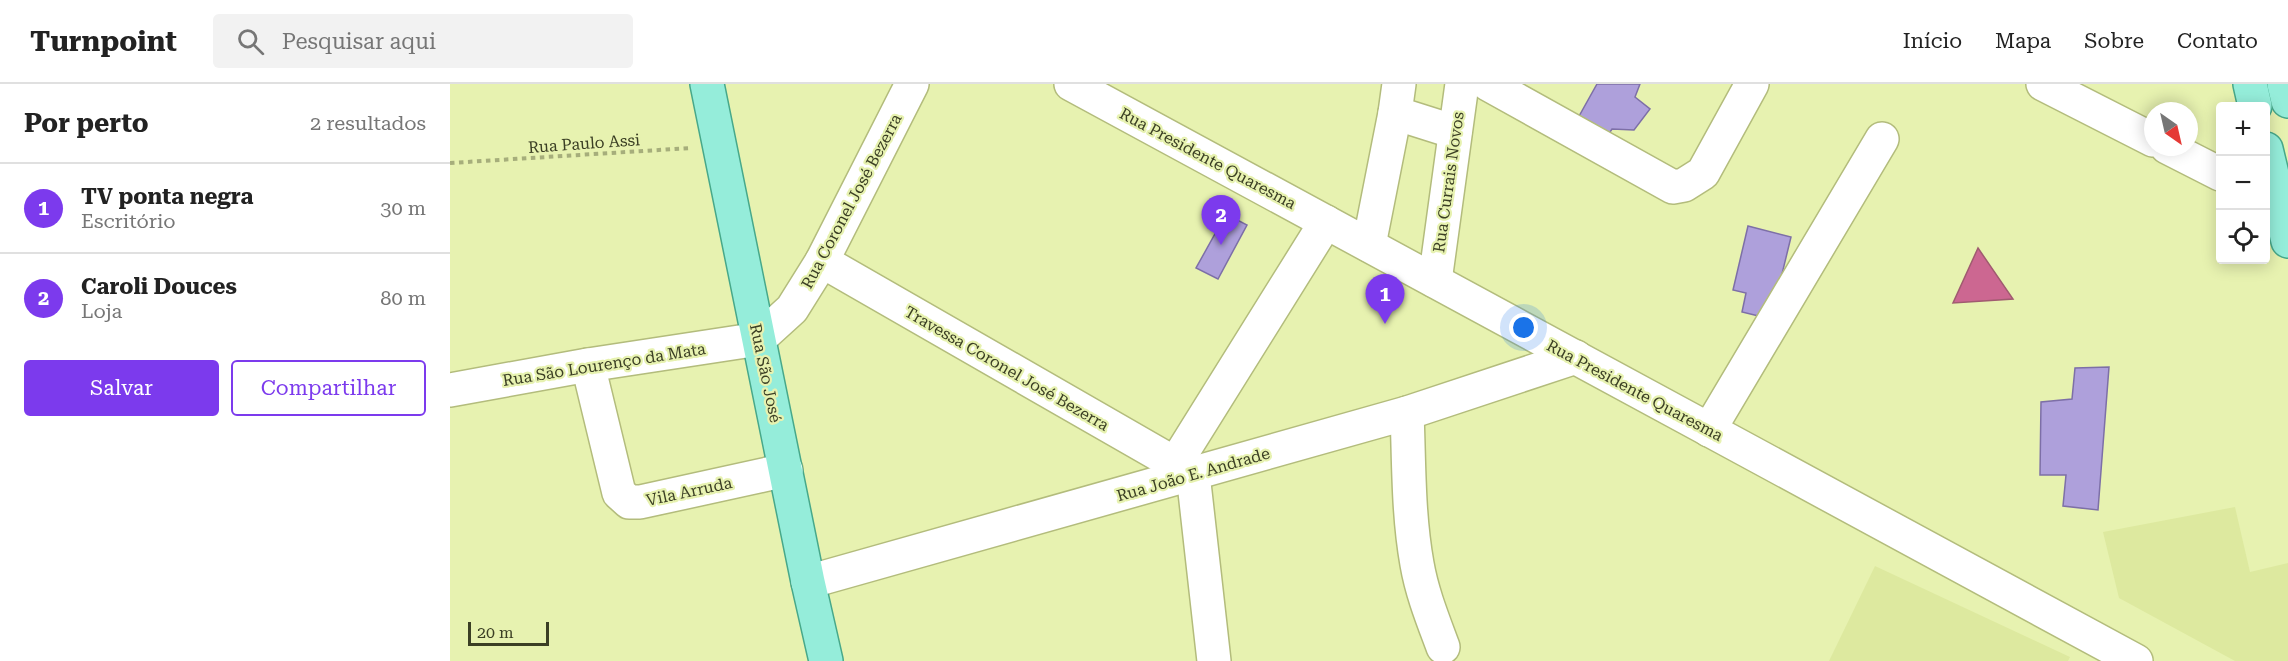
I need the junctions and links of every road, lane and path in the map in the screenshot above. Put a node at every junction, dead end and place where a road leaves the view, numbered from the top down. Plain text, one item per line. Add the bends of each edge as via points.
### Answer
1 (707, 84) edge
2 (912, 84) edge
3 (1071, 84) edge
4 (1462, 84) edge
5 (1488, 84) edge
6 (1752, 84) edge
7 (2043, 84) edge
8 (2250, 84) edge
9 (2284, 84) edge
10 (1397, 98) edge
11 (2288, 101) edge
12 (2254, 102) edge
13 (1455, 132) junction
14 (2144, 135) edge
15 (1881, 139) dead end
16 (719, 147) junction
17 (2185, 156) edge
18 (2267, 156) edge
19 (450, 163) edge
20 (2216, 172) edge
21 (2277, 201) edge
22 (1326, 222) junction
23 (2288, 241) edge
24 (1369, 245) junction
25 (822, 261) junction
26 (1435, 281) junction
27 (759, 339) junction
28 (1576, 357) junction
29 (588, 365) junction
30 (450, 390) edge
31 (1407, 423) junction
32 (1709, 430) junction
33 (1184, 469) junction
34 (786, 470) junction
35 (808, 582) junction
36 (1443, 647) dead end
37 (826, 661) edge
38 (1214, 661) edge
39 (2136, 661) edge

1 - 16 main road, Rua São José
2 - 25 street, Rua Coronel José Bezerra
3 - 22 street, Rua Presidente Quaresma
4 - 13 street, Rua Currais Novos
5 - 6 street via 1673,187 1703,173
7 - 14 street
8 - 12 main road
9 - 11 main road
10 - 13 street
10 - 24 street
13 - 26 street, Rua Currais Novos
15 - 32 street
16 - 19 path, Rua Paulo Assi
16 - 27 main road, Rua São José
17 - 20 street
18 - 21 main road
21 - 23 main road
22 - 24 street, Rua Presidente Quaresma
22 - 33 street
24 - 26 street, Rua Presidente Quaresma
25 - 27 street, Rua Coronel José Bezerra via 792,309
25 - 33 street, Travessa Coronel José Bezerra
26 - 28 street, Rua Presidente Quaresma
27 - 29 street, Rua São Lourenço da Mata
27 - 34 main road, Rua São José
28 - 31 street, Rua João E. Andrade
28 - 32 street, Rua Presidente Quaresma
29 - 30 street, Rua São Lourenço da Mata
29 - 34 street, Vila Arruda via 619,493 629,502
31 - 33 street, Rua João E. Andrade
31 - 36 street via 1417,566
32 - 39 street, Rua Presidente Quaresma
33 - 35 street, Rua João E. Andrade
33 - 38 street
34 - 35 main road, Rua São José
35 - 37 main road, Rua São José

